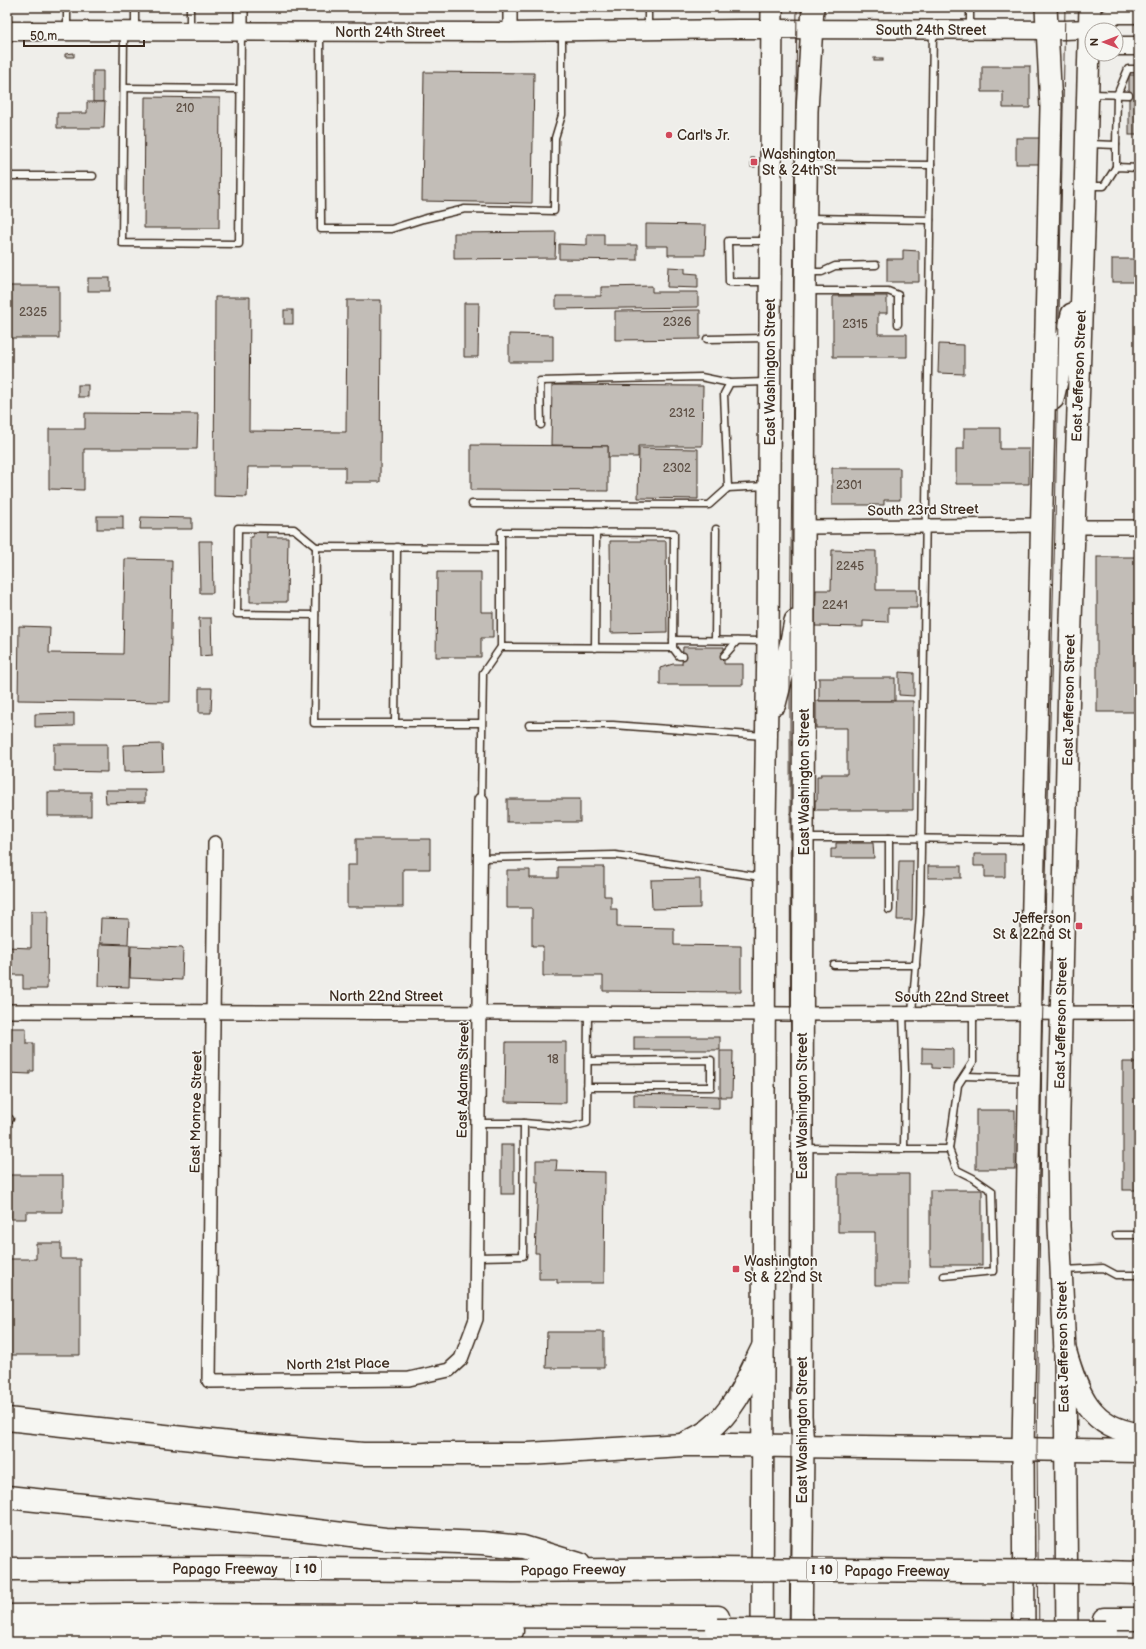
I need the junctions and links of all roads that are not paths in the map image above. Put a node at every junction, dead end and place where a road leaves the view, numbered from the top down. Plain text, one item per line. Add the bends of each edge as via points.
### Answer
1 (67, 7) edge
2 (136, 7) edge
3 (190, 7) edge
4 (241, 7) edge
5 (510, 7) edge
6 (648, 7) edge
7 (772, 7) edge
8 (813, 7) edge
9 (970, 7) edge
10 (1046, 7) edge
11 (1090, 7) edge
12 (1139, 14) edge
13 (1091, 22) edge
14 (1104, 22) edge
15 (772, 29) junction
16 (812, 29) junction
17 (648, 30) junction
18 (933, 30) junction
19 (970, 30) junction
20 (1047, 30) junction
21 (1084, 30) edge
22 (7, 31) edge
23 (67, 31) junction
24 (130, 31) junction
25 (190, 31) junction
26 (241, 31) junction
27 (320, 32) junction
28 (510, 32) junction
29 (562, 32) junction
30 (1124, 46) edge
31 (1139, 46) edge
32 (1090, 62) edge
33 (1139, 69) edge
34 (124, 88) junction
35 (240, 90) junction
36 (1088, 94) junction
37 (1117, 95) junction
38 (1129, 95) dead end
39 (1086, 144) junction
40 (1116, 145) junction
41 (806, 164) junction
42 (931, 165) junction
43 (1116, 167) junction
44 (1139, 168) edge
45 (7, 176) edge
46 (93, 176) dead end
47 (1085, 186) junction
48 (806, 218) junction
49 (930, 220) junction
50 (771, 241) junction
51 (1083, 261) junction
52 (876, 265) dead end
53 (805, 281) junction
54 (770, 282) junction
55 (898, 324) dead end
56 (770, 338) junction
57 (707, 339) dead end
58 (770, 382) junction
59 (730, 383) junction
60 (541, 425) dead end
61 (1043, 448) junction
62 (769, 486) junction
63 (728, 488) junction
64 (472, 504) dead end
65 (925, 525) junction
66 (1040, 525) junction
67 (805, 527) junction
68 (1074, 527) junction
69 (1139, 527) edge
70 (716, 529) dead end
71 (596, 532) junction
72 (316, 547) junction
73 (397, 547) junction
74 (501, 548) junction
75 (805, 570) junction
76 (315, 615) junction
77 (673, 640) junction
78 (714, 640) junction
79 (737, 641) junction
80 (768, 641) junction
81 (501, 647) junction
82 (595, 648) junction
83 (673, 648) junction
84 (683, 656) dead end
85 (724, 656) dead end
86 (395, 723) junction
87 (482, 724) junction
88 (529, 725) dead end
89 (767, 736) junction
90 (481, 800) joint
91 (804, 838) junction
92 (890, 838) junction
93 (921, 838) junction
94 (1034, 841) junction
95 (215, 843) dead end
96 (480, 858) junction
97 (765, 878) junction
98 (889, 910) dead end
99 (834, 965) dead end
100 (916, 965) junction
101 (7, 1011) edge
102 (213, 1012) junction
103 (479, 1012) junction
104 (588, 1012) junction
105 (764, 1013) junction
106 (908, 1013) junction
107 (973, 1013) junction
108 (1031, 1013) junction
109 (1062, 1013) junction
110 (1139, 1013) edge
111 (803, 1014) junction
112 (588, 1061) junction
113 (965, 1076) junction
114 (1030, 1078) junction
115 (587, 1087) junction
116 (478, 1123) junction
117 (524, 1123) junction
118 (803, 1148) junction
119 (904, 1149) junction
120 (949, 1149) junction
121 (1116, 1235) dead end
122 (1139, 1235) edge
123 (477, 1257) junction
124 (1062, 1270) junction
125 (1139, 1275) edge
126 (944, 1276) dead end
127 (763, 1347) junction
128 (1065, 1351) junction
129 (461, 1359) joint
130 (209, 1381) joint
131 (7, 1419) edge
132 (1139, 1434) edge
133 (684, 1445) junction
134 (762, 1445) junction
135 (804, 1446) junction
136 (1023, 1449) junction
137 (1065, 1450) junction
138 (1139, 1451) edge
139 (12, 1497) edge
140 (10, 1569) edge
141 (598, 1570) junction
142 (1139, 1572) edge
143 (1139, 1619) edge
144 (13, 1624) edge
145 (1105, 1626) junction
146 (1139, 1632) edge
147 (762, 1642) edge
148 (801, 1642) edge
149 (1024, 1642) edge
150 (1067, 1642) edge

1 - 23 lane
2 - 24 lane
3 - 25 lane
4 - 26 street
5 - 28 street
6 - 17 lane
7 - 15 main road, East Washington Street
8 - 16 main road, East Washington Street
9 - 19 lane
10 - 20 main road, East Jefferson Street
11 - 13 main road, East Jefferson Street
12 - 14 main road, South 24th Street via 1117,14
15 - 16 main road, South 24th Street
15 - 17 main road, North 24th Street
15 - 50 main road, East Washington Street
16 - 18 main road, South 24th Street
16 - 41 main road, East Washington Street
17 - 29 main road, North 24th Street
18 - 19 main road, South 24th Street
18 - 42 lane
19 - 20 main road, South 24th Street
20 - 21 main road, South 24th Street
20 - 61 main road, East Jefferson Street via 1051,107
22 - 23 main road, North 24th Street
23 - 24 main road, North 24th Street
24 - 25 main road, North 24th Street
24 - 34 lane
25 - 26 main road, North 24th Street
26 - 27 main road, North 24th Street
26 - 35 lane
27 - 28 main road, North 24th Street
27 - 29 lane via 321,229 391,229 465,209 554,211 555,138 562,115
28 - 29 main road, North 24th Street
30 - 31 main road
32 - 36 main road, East Jefferson Street
33 - 37 lane via 1128,69
34 - 35 lane
34 - 35 lane via 122,243 239,244
36 - 37 lane
36 - 39 main road, East Jefferson Street
37 - 38 lane
37 - 40 lane
39 - 40 lane
39 - 47 main road, East Jefferson Street
40 - 43 lane
41 - 42 lane
41 - 48 main road, East Washington Street
42 - 49 lane
43 - 44 lane
43 - 47 lane via 1104,186
45 - 46 lane
47 - 51 main road, East Jefferson Street
48 - 49 lane
48 - 53 main road, East Washington Street
49 - 65 lane
50 - 54 main road, East Washington Street
50 - 54 lane via 728,242 729,282
51 - 61 main road, East Jefferson Street
51 - 68 main road, East Jefferson Street
52 - 53 lane via 834,266
53 - 55 lane via 888,291 898,295
53 - 67 main road, East Washington Street
54 - 56 main road, East Washington Street
56 - 57 lane
56 - 58 main road, East Washington Street
58 - 59 lane
58 - 62 main road, East Washington Street
59 - 60 lane via 701,377 540,381
59 - 63 lane via 724,394
61 - 66 main road, East Jefferson Street
62 - 63 lane
62 - 80 main road, East Washington Street
63 - 64 lane via 710,505
65 - 66 street, South 23rd Street
65 - 67 street, South 23rd Street
65 - 93 lane
66 - 94 main road, East Jefferson Street
67 - 75 main road, East Washington Street
68 - 69 street
68 - 109 main road, East Jefferson Street
70 - 78 lane
71 - 74 lane via 501,532
71 - 77 lane via 674,533
71 - 82 lane
72 - 73 lane
72 - 76 lane
72 - 76 lane via 294,529 238,528 237,614
73 - 74 lane
73 - 86 lane
74 - 81 lane
75 - 89 main road, East Washington Street via 790,646
75 - 91 main road, East Washington Street
76 - 86 lane via 314,723
77 - 78 lane
77 - 83 lane
78 - 79 lane
79 - 80 lane
79 - 85 lane
80 - 89 main road, East Washington Street
81 - 82 lane
81 - 87 lane via 483,672
82 - 83 lane
83 - 84 lane via 679,656
86 - 87 lane
87 - 90 lane
88 - 89 lane via 613,725
89 - 97 main road, East Washington Street
90 - 96 street, East Adams Street
91 - 92 lane
91 - 111 main road, East Washington Street
92 - 93 lane
92 - 98 lane
93 - 94 lane
93 - 100 lane
94 - 108 main road, East Jefferson Street
95 - 102 street, East Monroe Street
96 - 97 lane via 615,855
96 - 103 street, East Adams Street
97 - 105 main road, East Washington Street
99 - 100 lane
100 - 106 lane
101 - 102 street, North 22nd Street
102 - 103 street, North 22nd Street
102 - 130 street, East Monroe Street
103 - 104 street, North 22nd Street
103 - 116 street, East Adams Street
104 - 105 street, North 22nd Street
104 - 112 lane
105 - 111 street, South 22nd Street
105 - 127 main road, East Washington Street
106 - 107 street, South 22nd Street
106 - 111 street, South 22nd Street
106 - 119 lane
107 - 108 street, South 22nd Street
107 - 113 lane via 973,1062
108 - 109 street, South 22nd Street
108 - 114 main road, East Jefferson Street
109 - 110 street, South 22nd Street
109 - 124 main road, East Jefferson Street via 1058,1152
111 - 118 main road, East Washington Street
112 - 115 lane
112 - 115 lane via 711,1060 711,1087
113 - 114 lane
113 - 120 lane via 958,1085
114 - 136 main road, East Jefferson Street
115 - 117 lane via 587,1122 571,1127
116 - 117 lane
116 - 123 street, East Adams Street
117 - 123 lane via 523,1256
118 - 119 lane
118 - 135 main road, East Washington Street via 801,1416
119 - 120 lane
120 - 126 lane via 957,1170 992,1191 994,1270
121 - 122 lane
123 - 129 street, East Adams Street via 476,1319
124 - 125 lane via 1103,1268 1116,1274
124 - 128 main road, East Jefferson Street
127 - 133 highway via 727,1413 708,1430
127 - 134 main road, East Washington Street
128 - 132 highway via 1079,1392 1087,1405 1111,1426
128 - 137 main road, East Jefferson Street
129 - 130 street, North 21st Place via 448,1370 409,1379
131 - 133 highway via 239,1444 363,1454 528,1454
133 - 134 highway
134 - 135 highway
134 - 147 main road, East Washington Street
135 - 136 highway
135 - 148 main road, East Washington Street
136 - 137 highway
136 - 149 main road, East Jefferson Street
137 - 138 highway
137 - 150 main road, East Jefferson Street
139 - 141 highway via 385,1539 523,1547
140 - 141 highway, Papago Freeway / I 10
141 - 142 highway, Papago Freeway / I 10, bridge
143 - 145 highway
144 - 145 highway via 151,1615 717,1624
145 - 146 highway

